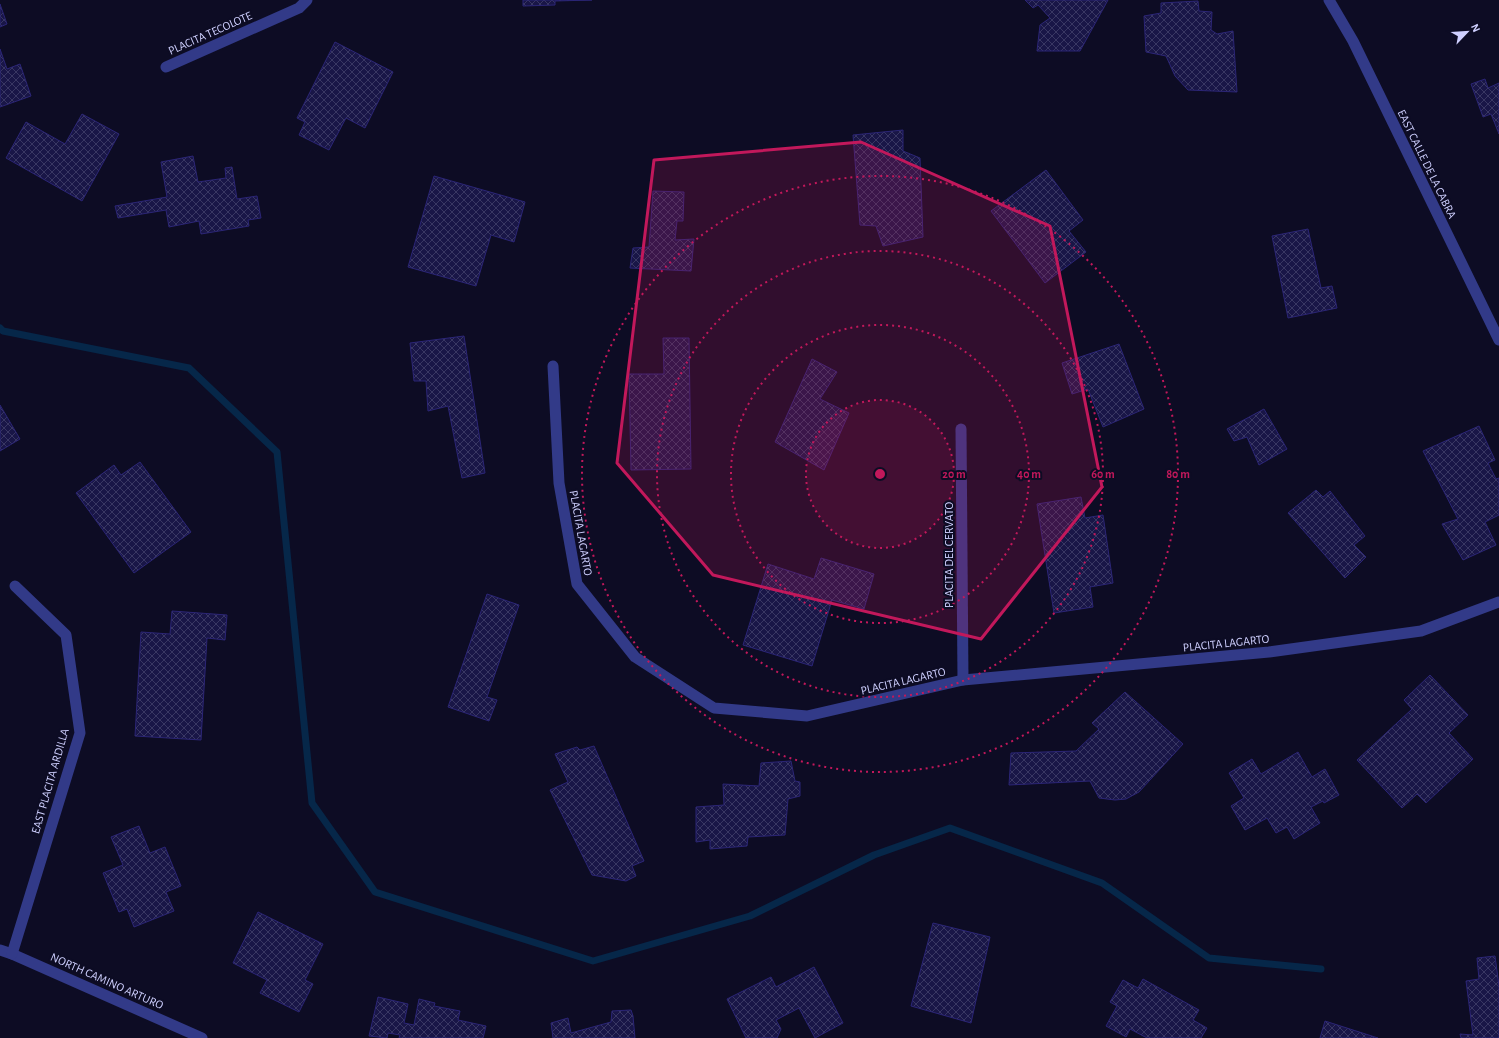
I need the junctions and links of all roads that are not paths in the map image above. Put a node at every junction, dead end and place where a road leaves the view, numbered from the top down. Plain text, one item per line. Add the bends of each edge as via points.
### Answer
1 (307, 0) edge
2 (1329, 0) edge
3 (166, 67) dead end
4 (1499, 340) edge
5 (553, 366) dead end
6 (961, 429) dead end
7 (15, 586) dead end
8 (1499, 602) edge
9 (963, 680) junction
10 (0, 950) edge
11 (12, 954) junction
12 (202, 1038) edge

1 - 3 street, PLACITA TECOLOTE via 299,8
2 - 4 street, EAST CALLE DE LA CABRA via 1353,41
5 - 9 street, PLACITA LAGARTO via 559,483 577,584 635,657 714,708 807,716
6 - 9 street, PLACITA DEL CERVATO
7 - 11 street, EAST PLACITA ARDILLA via 66,635 80,733
8 - 9 street, PLACITA LAGARTO via 1421,631 1269,652
10 - 11 street, NORTH CAMINO ARTURO
11 - 12 street, NORTH CAMINO ARTURO

